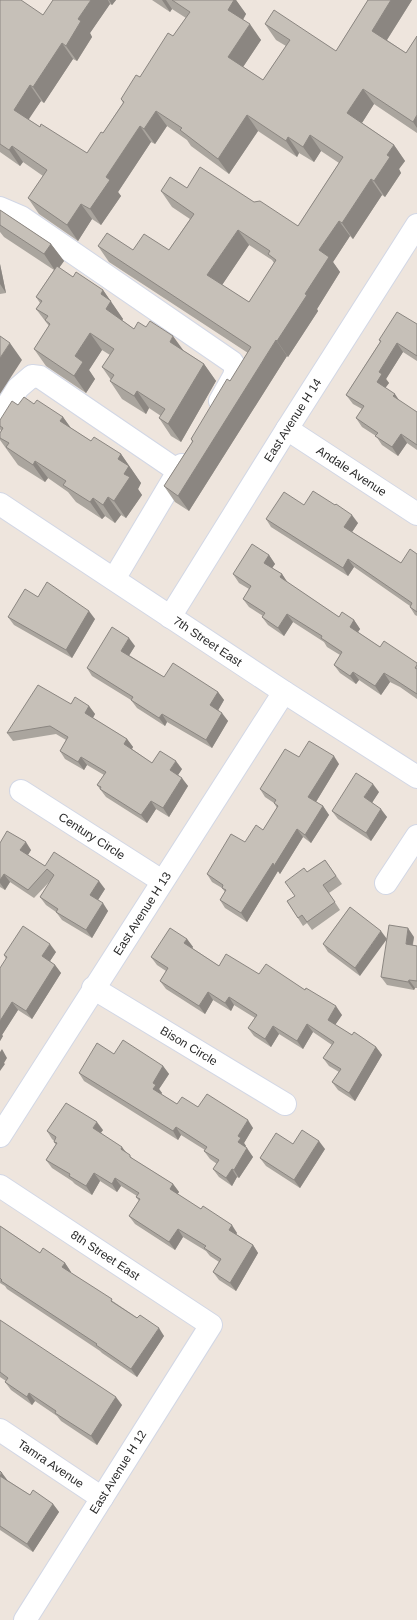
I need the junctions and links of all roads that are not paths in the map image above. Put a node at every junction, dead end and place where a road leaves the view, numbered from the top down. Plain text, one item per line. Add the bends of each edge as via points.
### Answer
1 (0, 208) edge
2 (417, 225) edge
3 (409, 255) edge
4 (0, 417) edge
5 (210, 417) edge
6 (287, 429) junction
7 (190, 451) edge
8 (178, 471) junction
9 (0, 504) edge
10 (417, 514) edge
11 (114, 580) junction
12 (170, 617) junction
13 (284, 692) junction
14 (417, 777) edge
15 (21, 791) dead end
16 (417, 836) edge
17 (162, 881) junction
18 (386, 883) dead end
19 (93, 988) junction
20 (285, 1104) dead end
21 (0, 1136) edge
22 (0, 1186) edge
23 (211, 1325) joint
24 (0, 1430) edge
25 (102, 1498) junction
26 (25, 1620) edge

1 - 5 street via 21,217 232,362 236,368 234,376
2 - 3 street, East Avenue H 14
3 - 6 street, East Avenue H 14
4 - 8 street via 18,388 32,376 40,377
6 - 10 street, Andale Avenue
6 - 12 street, East Avenue H 14
7 - 8 street
8 - 11 street
9 - 11 street, 7th Street East
11 - 12 street, 7th Street East
12 - 13 street, 7th Street East
13 - 14 street, 7th Street East
13 - 17 street, East Avenue H 13
15 - 17 street, Century Circle
16 - 18 street
17 - 19 street, East Avenue H 13
19 - 20 street, Bison Circle
19 - 21 street, East Avenue H 13
22 - 23 street, 8th Street East
23 - 25 street, East Avenue H 12
24 - 25 street, Tamra Avenue
25 - 26 street, East Avenue H 12

